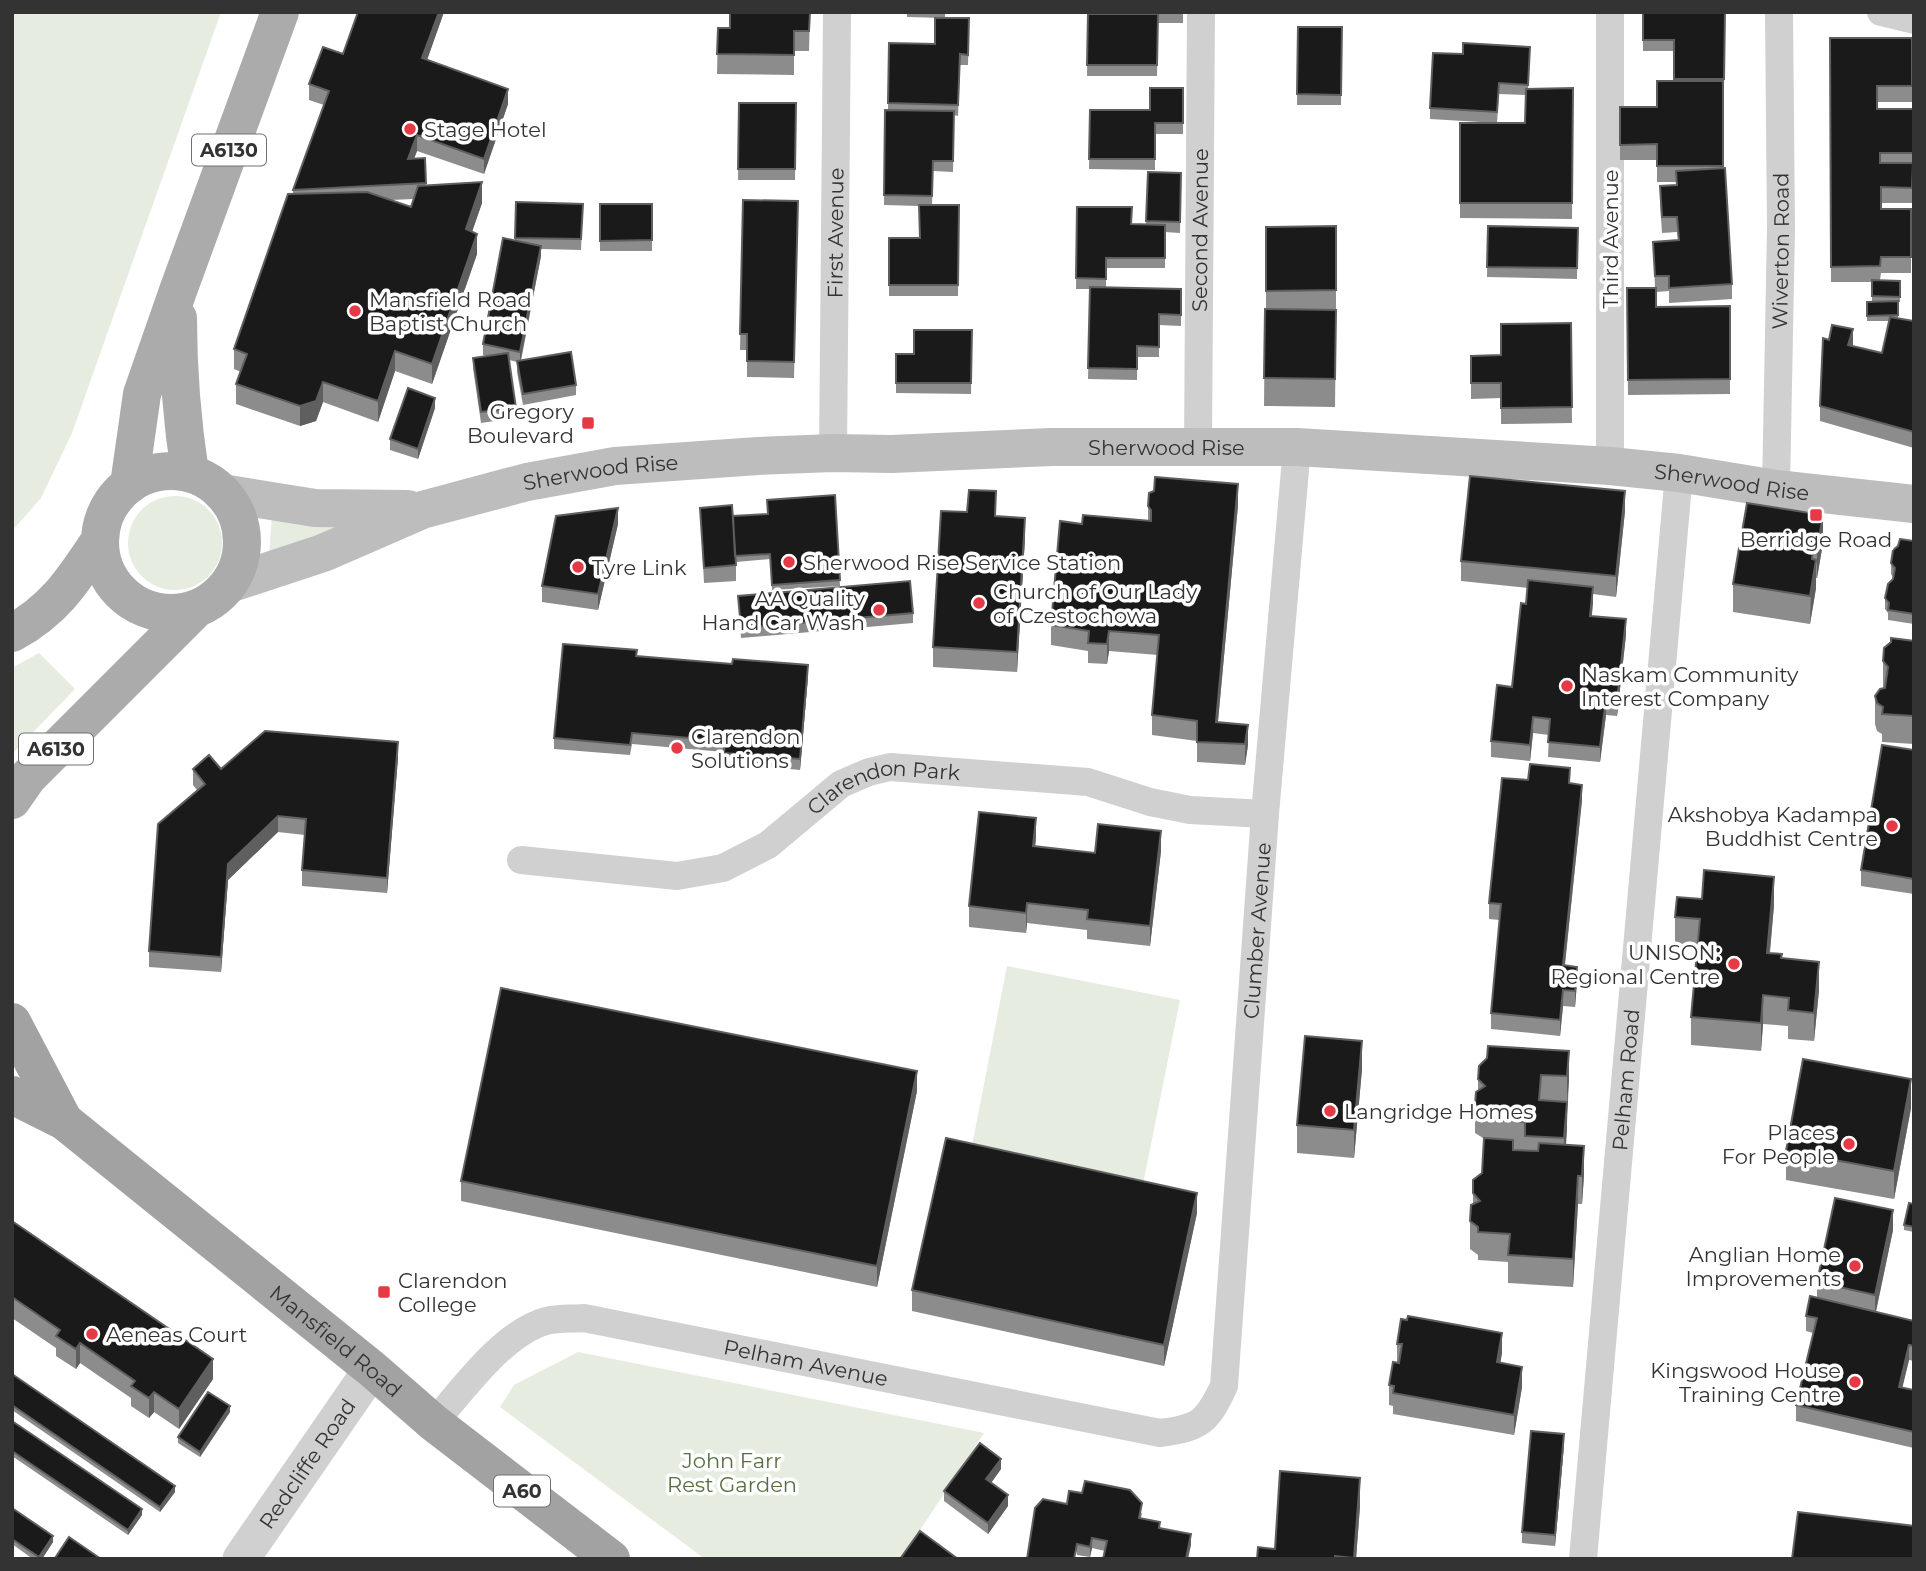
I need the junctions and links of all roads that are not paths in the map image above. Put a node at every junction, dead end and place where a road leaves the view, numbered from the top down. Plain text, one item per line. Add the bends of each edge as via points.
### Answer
1 (280, 12) edge
2 (837, 12) edge
3 (1201, 12) edge
4 (1610, 12) edge
5 (1779, 12) edge
6 (1881, 12) edge
7 (1914, 20) edge
8 (178, 288) junction
9 (1198, 447) junction
10 (1297, 447) junction
11 (833, 453) junction
12 (1610, 466) junction
13 (190, 473) junction
14 (1679, 473) junction
15 (129, 485) junction
16 (1776, 489) junction
17 (222, 493) junction
18 (1914, 504) edge
19 (422, 510) junction
20 (100, 540) junction
21 (229, 584) junction
22 (197, 608) junction
23 (12, 633) edge
24 (12, 800) edge
25 (1265, 814) junction
26 (521, 860) dead end
27 (12, 1022) edge
28 (12, 1095) edge
29 (64, 1121) junction
30 (372, 1369) junction
31 (1212, 1412) joint
32 (434, 1423) junction
33 (241, 1559) edge
34 (611, 1559) edge
35 (1583, 1559) edge

1 - 8 main road, A6130
2 - 11 street, First Avenue
3 - 9 street, Second Avenue
4 - 12 street, Third Avenue
5 - 16 street, Wiverton Road
6 - 7 street
8 - 13 main road, A6130 via 178,367
8 - 15 main road, A6130 via 142,394
9 - 10 main road, Sherwood Rise
9 - 11 main road, Sherwood Rise
10 - 12 main road, Sherwood Rise
10 - 25 street, Clumber Avenue
11 - 19 main road, Sherwood Rise via 615,466 527,482
12 - 14 main road, Sherwood Rise
13 - 15 main road via 168,471
13 - 17 main road
14 - 16 main road, Sherwood Rise
14 - 35 street, Pelham Road
15 - 20 main road via 114,500
16 - 18 main road, Sherwood Rise
17 - 19 main road, Sherwood Rise via 314,508
17 - 21 main road via 234,509 242,538 238,567
19 - 21 main road, Sherwood Rise via 323,553
20 - 22 main road via 111,579 140,606 178,613
20 - 23 main road via 68,588 45,612
21 - 22 main road
22 - 24 main road, A6130 via 28,777
25 - 26 street, Clarendon Park via 1190,810 1088,782 890,767 841,784 768,845 723,868 677,876
25 - 31 street, Clumber Avenue via 1224,1386
27 - 29 highway, Mansfield Road / A60
28 - 29 highway, Mansfield Road / A60
29 - 30 highway, Mansfield Road / A60
30 - 32 highway, Mansfield Road / A60
30 - 33 street, Redcliffe Road
31 - 32 street, Pelham Avenue via 1196,1425 1160,1433 584,1318 546,1322 523,1334 489,1359
32 - 34 highway, Mansfield Road / A60

